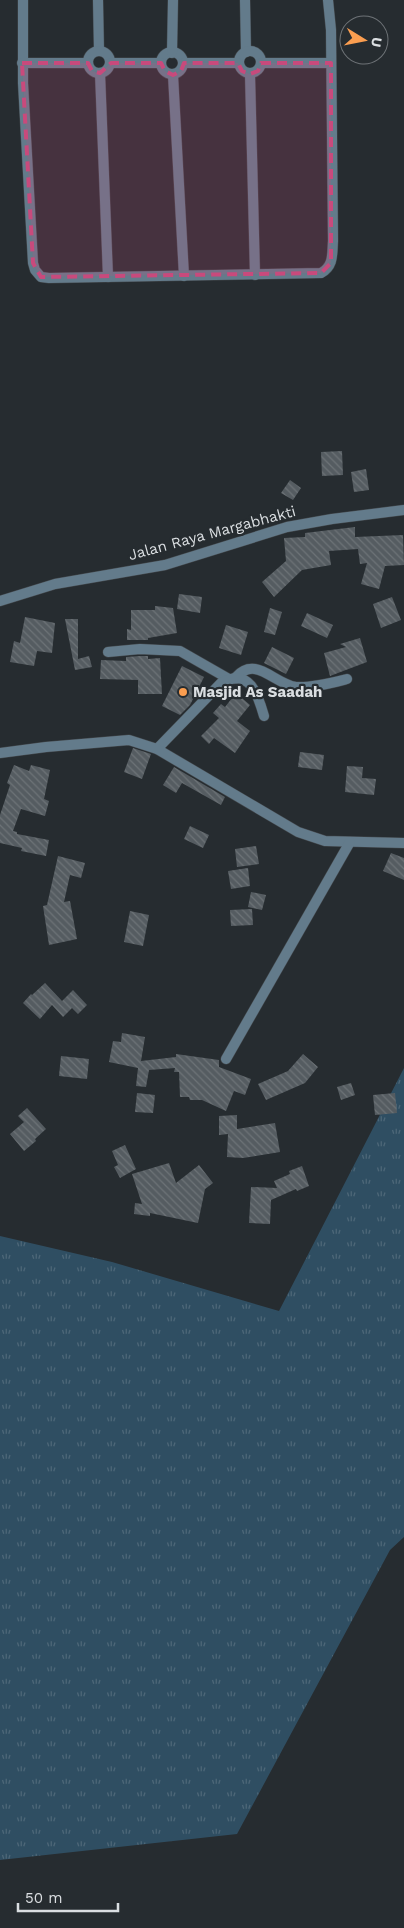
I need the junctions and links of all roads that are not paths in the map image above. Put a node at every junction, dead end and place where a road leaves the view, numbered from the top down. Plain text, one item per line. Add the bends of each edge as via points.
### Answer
1 (23, 0) edge
2 (98, 0) edge
3 (173, 0) edge
4 (245, 0) edge
5 (328, 0) edge
6 (99, 51) junction
7 (246, 52) junction
8 (172, 53) junction
9 (22, 63) junction
10 (88, 63) junction
11 (111, 63) junction
12 (161, 63) junction
13 (184, 63) junction
14 (238, 63) junction
15 (261, 63) junction
16 (331, 63) junction
17 (100, 74) junction
18 (250, 74) junction
19 (173, 75) junction
20 (254, 275) junction
21 (184, 276) junction
22 (108, 277) junction
23 (404, 510) edge
24 (0, 601) edge
25 (108, 652) dead end
26 (232, 678) junction
27 (346, 678) dead end
28 (264, 716) dead end
29 (157, 749) junction
30 (0, 753) edge
31 (350, 842) junction
32 (404, 843) edge
33 (226, 1059) dead end

1 - 9 street
2 - 6 street
3 - 8 street
4 - 7 street
5 - 16 street
6 - 10 street via 90,56
6 - 11 street via 108,55
7 - 14 street
7 - 15 street via 259,56
8 - 12 street via 163,57
8 - 13 street via 181,56
9 - 10 street
9 - 22 street via 33,263 41,277
10 - 17 street
11 - 12 street
11 - 17 street
12 - 19 street via 165,71
13 - 14 street
13 - 19 street
14 - 18 street via 242,71
15 - 16 street
15 - 18 street via 258,71
16 - 20 street via 331,264 321,273
17 - 22 street
18 - 20 street
19 - 21 street
20 - 21 street
21 - 22 street
23 - 24 street, Jalan Raya Margabhakti via 287,527 165,564 56,584
25 - 26 street via 140,649 180,651
26 - 27 street via 242,670 254,668 284,684 297,687 330,684
26 - 28 street via 249,682 254,687
26 - 29 street via 221,683
29 - 30 street via 129,740
29 - 31 street via 298,832 325,841
31 - 32 street
31 - 33 street

